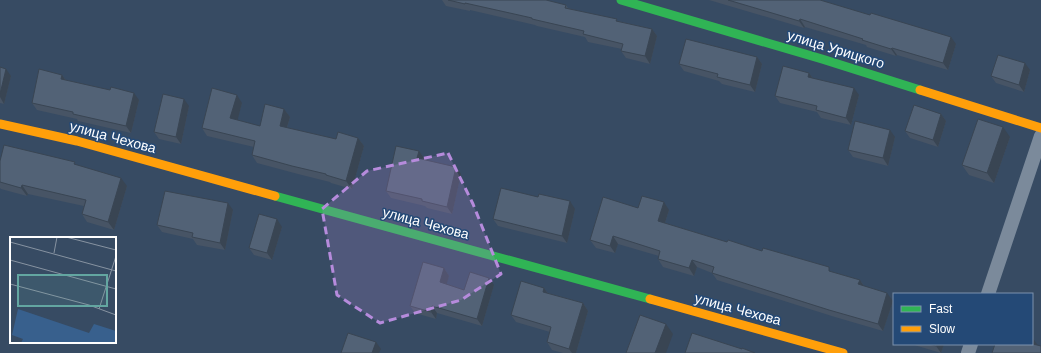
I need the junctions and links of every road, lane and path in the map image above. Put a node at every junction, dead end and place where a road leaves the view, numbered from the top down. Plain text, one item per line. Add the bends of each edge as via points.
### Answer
1 (621, 0) edge
2 (0, 124) edge
3 (1041, 128) edge
4 (1041, 136) edge
5 (988, 293) edge
6 (843, 353) edge

1 - 3 street, улица Урицкого via 822,59
2 - 6 street, улица Чехова via 77,141
4 - 5 street

